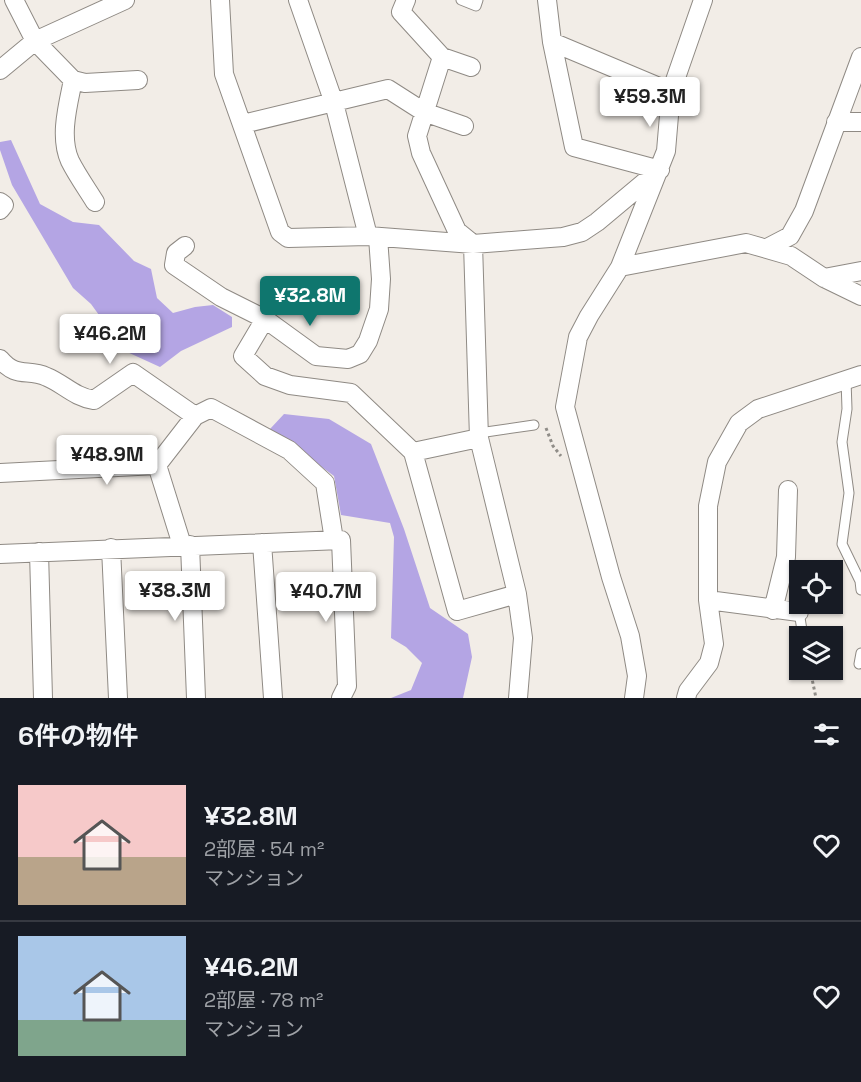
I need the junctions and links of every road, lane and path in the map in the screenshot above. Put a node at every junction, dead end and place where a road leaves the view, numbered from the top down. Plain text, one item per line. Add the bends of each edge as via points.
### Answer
1 (14, 0) edge
2 (125, 0) edge
3 (220, 0) edge
4 (298, 0) edge
5 (406, 0) edge
6 (461, 0) edge
7 (478, 0) edge
8 (547, 0) edge
9 (700, 1) edge
10 (35, 41) junction
11 (552, 42) junction
12 (442, 57) junction
13 (861, 57) edge
14 (471, 67) dead end
15 (0, 70) edge
16 (73, 80) junction
17 (138, 80) dead end
18 (671, 92) junction
19 (334, 103) junction
20 (424, 112) junction
21 (836, 122) junction
22 (861, 122) edge
23 (243, 124) junction
24 (464, 126) dead end
25 (660, 170) junction
26 (0, 202) edge
27 (96, 202) dead end
28 (0, 210) edge
29 (373, 236) junction
30 (474, 244) junction
31 (185, 246) dead end
32 (767, 248) junction
33 (620, 267) junction
34 (861, 271) edge
35 (824, 278) junction
36 (861, 296) edge
37 (265, 319) junction
38 (0, 359) edge
39 (853, 377) edge
40 (195, 416) junction
41 (534, 425) joint
42 (479, 436) junction
43 (413, 452) junction
44 (577, 454) junction
45 (157, 465) junction
46 (0, 473) edge
47 (788, 490) dead end
48 (334, 540) junction
49 (262, 543) junction
50 (186, 545) junction
51 (111, 549) junction
52 (39, 552) junction
53 (0, 554) edge
54 (861, 590) edge
55 (517, 594) junction
56 (708, 600) junction
57 (773, 610) junction
58 (789, 611) edge
59 (861, 653) edge
60 (859, 664) dead end
61 (812, 680) edge
62 (43, 698) edge
63 (118, 698) edge
64 (196, 698) edge
65 (273, 698) edge
66 (341, 698) edge
67 (518, 698) edge
68 (634, 698) edge
69 (686, 698) edge
70 (816, 698) edge

1 - 10 street
2 - 10 street
3 - 23 street via 224,74
4 - 19 street
5 - 12 street via 401,12
6 - 7 lane via 476,6
8 - 11 street
9 - 18 street
10 - 15 street
10 - 16 street
11 - 18 street
11 - 25 street via 574,147
12 - 14 street
12 - 20 street
13 - 21 street
16 - 17 street
16 - 27 street via 66,148
18 - 25 street via 666,151
19 - 20 street via 388,89
19 - 23 street
19 - 29 street
20 - 24 street
20 - 30 street via 417,136 421,153 457,231
21 - 22 street
21 - 32 street via 790,236
23 - 29 street via 280,232 288,238
25 - 30 street via 582,232
25 - 33 street
26 - 28 street via 4,205
29 - 30 street
29 - 37 street via 381,279 379,309 360,354 348,359 316,356
30 - 42 street
31 - 37 street via 176,253 174,266 221,297
32 - 33 street via 746,243
32 - 35 street via 791,256
33 - 44 street via 589,316 574,353 565,407
34 - 35 street
35 - 36 street
37 - 43 street via 243,356 265,376 290,385 351,393
38 - 40 street via 16,372 48,377 82,398 94,400 133,372
39 - 54 lane via 842,442 849,493 842,544
39 - 56 street via 758,410 740,423 717,462 708,506
40 - 45 street
40 - 48 street via 211,408 289,450 325,483
41 - 42 lane
41 - 44 path via 545,423 561,456
42 - 43 street
42 - 55 street
43 - 55 street via 456,611
44 - 68 street via 630,636 637,676
45 - 46 street
45 - 50 street
47 - 57 street via 786,556
48 - 49 street
48 - 66 street via 341,540 347,686
49 - 50 street
49 - 65 street
50 - 51 street
50 - 64 street
51 - 52 street
51 - 63 street
52 - 53 street
52 - 62 street
55 - 67 street via 523,639
56 - 57 street
56 - 69 street via 714,644 709,663
57 - 58 street
59 - 60 lane
61 - 70 path

